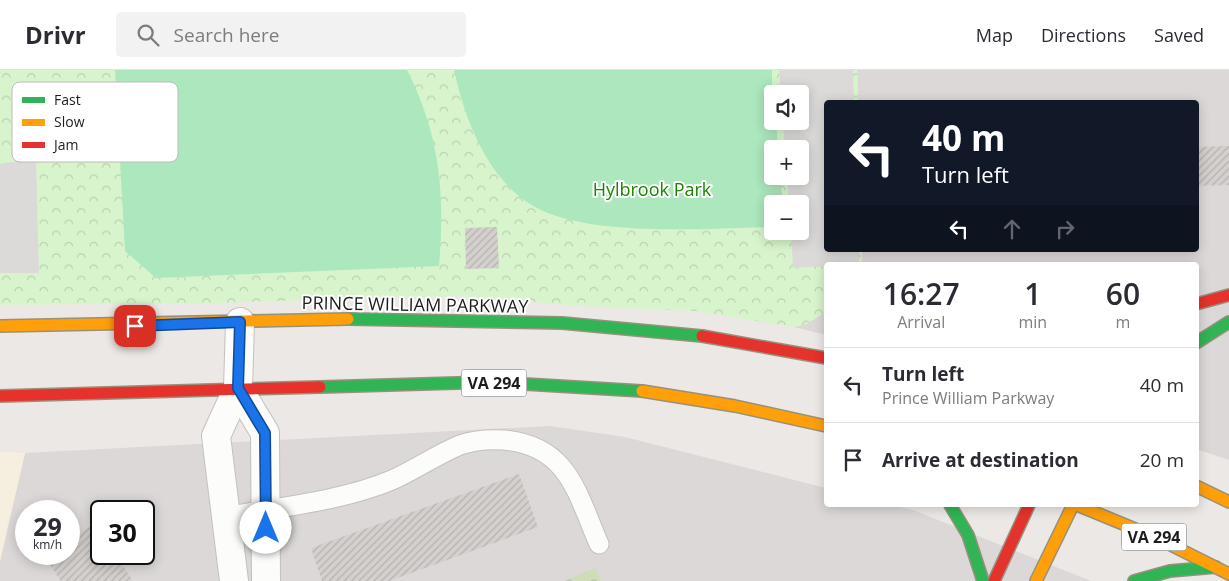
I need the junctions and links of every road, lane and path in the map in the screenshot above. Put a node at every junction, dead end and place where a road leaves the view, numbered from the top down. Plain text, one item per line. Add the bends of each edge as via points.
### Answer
1 (1229, 295) edge
2 (1199, 303) edge
3 (240, 322) junction
4 (1229, 322) edge
5 (0, 326) edge
6 (1199, 340) edge
7 (824, 358) edge
8 (238, 388) junction
9 (0, 396) edge
10 (790, 418) junction
11 (824, 426) edge
12 (824, 435) edge
13 (1199, 487) edge
14 (1229, 502) edge
15 (951, 507) edge
16 (1028, 507) edge
17 (1072, 507) edge
18 (1083, 507) edge
19 (266, 510) junction
20 (225, 517) junction
21 (599, 544) dead end
22 (1216, 567) junction
23 (1229, 574) edge
24 (234, 581) edge
25 (266, 581) edge
26 (983, 581) edge
27 (994, 581) edge
28 (1036, 581) edge
29 (1134, 581) edge

1 - 2 main road
3 - 5 main road, PRINCE WILLIAM PARKWAY
3 - 7 main road, PRINCE WILLIAM PARKWAY via 467,320 626,328 749,342
3 - 8 street
4 - 6 main road
8 - 9 main road, VA 294
8 - 10 main road, VA 294 via 491,382 554,384 642,391
8 - 19 street via 265,433
8 - 20 street via 216,436
10 - 11 main road, VA 294
10 - 12 main road
13 - 14 main road
15 - 26 main road via 968,535
16 - 27 main road
17 - 28 main road
18 - 22 main road, VA 294
19 - 20 lane
19 - 21 lane via 337,496 392,480 474,441 514,441 538,448 555,458 567,473
19 - 25 street
20 - 24 street
22 - 23 main road, VA 294
22 - 29 main road via 1170,571

